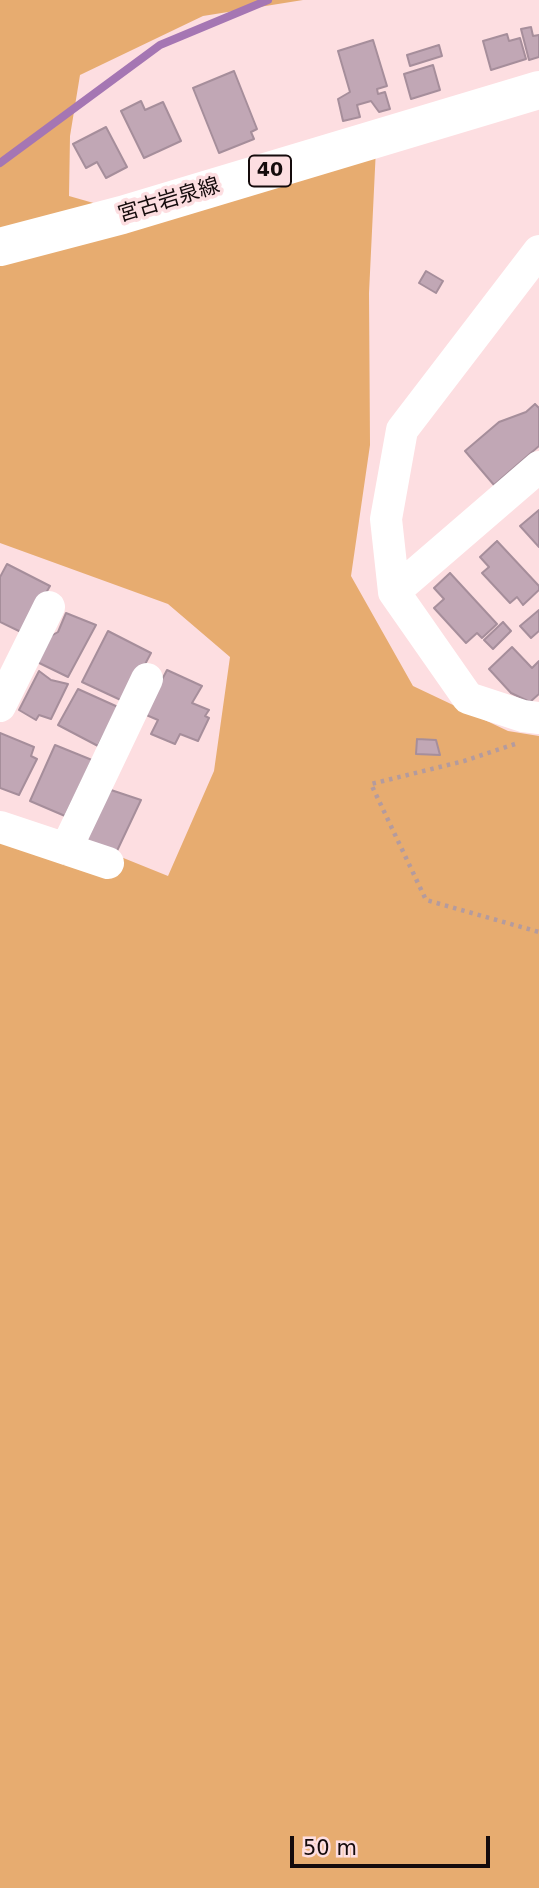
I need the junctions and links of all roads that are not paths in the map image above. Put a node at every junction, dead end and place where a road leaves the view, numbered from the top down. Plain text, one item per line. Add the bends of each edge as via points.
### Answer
1 (539, 90) edge
2 (0, 247) edge
3 (539, 251) edge
4 (539, 467) edge
5 (394, 592) junction
6 (49, 607) dead end
7 (147, 679) dead end
8 (0, 706) edge
9 (533, 729) edge
10 (0, 827) edge
11 (66, 849) junction
12 (108, 863) dead end

1 - 2 main road, 宮古岩泉線 / 40
3 - 5 street via 402,430 386,519
4 - 5 street
5 - 9 street via 468,698 523,716
6 - 8 street
7 - 11 street
10 - 11 street
11 - 12 street

